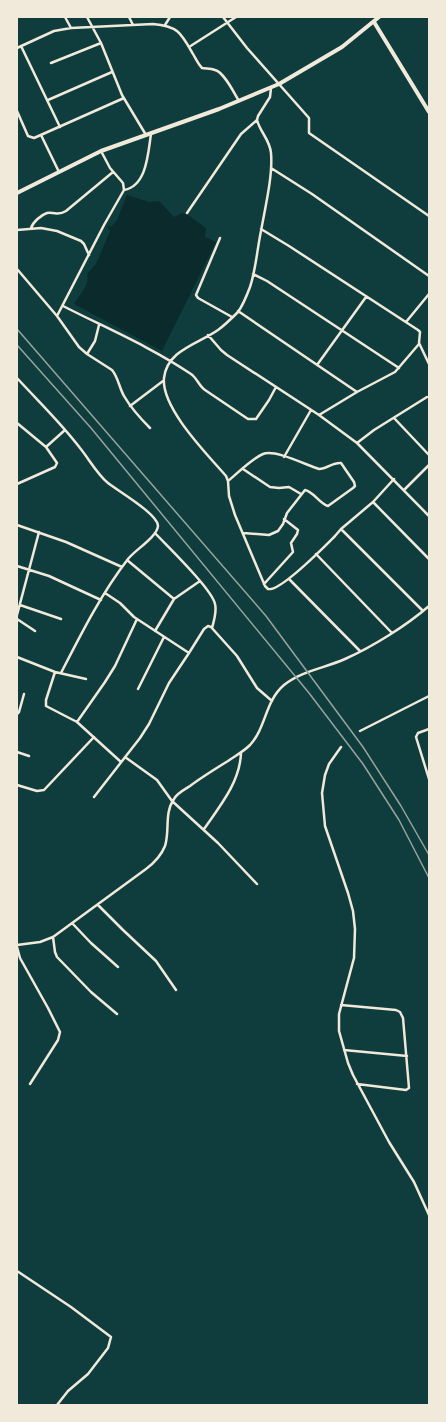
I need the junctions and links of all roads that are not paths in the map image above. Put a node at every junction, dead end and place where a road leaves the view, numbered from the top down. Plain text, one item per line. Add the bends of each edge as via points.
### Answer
1 (65, 17) edge
2 (87, 17) edge
3 (129, 17) edge
4 (170, 17) edge
5 (223, 17) edge
6 (236, 17) edge
7 (379, 17) edge
8 (374, 22) junction
9 (227, 23) junction
10 (133, 25) junction
11 (165, 25) junction
12 (92, 27) junction
13 (71, 28) junction
14 (101, 43) junction
15 (22, 46) junction
16 (189, 47) junction
17 (17, 48) edge
18 (51, 63) dead end
19 (112, 72) junction
20 (278, 84) junction
21 (271, 88) junction
22 (124, 98) junction
23 (48, 100) junction
24 (239, 101) junction
25 (17, 111) edge
26 (429, 112) edge
27 (257, 120) junction
28 (60, 127) junction
29 (151, 133) junction
30 (41, 135) junction
31 (146, 135) junction
32 (101, 151) junction
33 (271, 168) junction
34 (58, 172) junction
35 (113, 172) junction
36 (124, 190) junction
37 (17, 193) edge
38 (187, 213) dead end
39 (429, 216) edge
40 (31, 228) junction
41 (17, 230) edge
42 (261, 230) junction
43 (220, 238) dead end
44 (89, 255) junction
45 (17, 269) edge
46 (253, 274) junction
47 (429, 276) edge
48 (429, 294) edge
49 (366, 297) junction
50 (63, 306) junction
51 (238, 311) junction
52 (57, 316) junction
53 (232, 317) junction
54 (406, 322) junction
55 (99, 325) junction
56 (342, 331) junction
57 (208, 335) junction
58 (419, 343) junction
59 (87, 354) junction
60 (170, 361) junction
61 (429, 364) edge
62 (317, 365) junction
63 (399, 368) junction
64 (17, 378) edge
65 (164, 381) junction
66 (276, 387) junction
67 (357, 392) junction
68 (427, 397) dead end
69 (130, 406) junction
70 (311, 410) junction
71 (319, 415) junction
72 (394, 418) junction
73 (17, 423) edge
74 (150, 428) dead end
75 (65, 430) junction
76 (357, 443) junction
77 (46, 447) junction
78 (429, 455) edge
79 (284, 457) junction
80 (429, 465) edge
81 (243, 469) junction
82 (394, 479) junction
83 (228, 481) junction
84 (17, 484) edge
85 (404, 490) junction
86 (301, 494) junction
87 (373, 502) junction
88 (429, 516) edge
89 (284, 519) junction
90 (17, 525) edge
91 (341, 529) junction
92 (38, 532) junction
93 (155, 533) junction
94 (243, 533) junction
95 (316, 554) junction
96 (429, 559) edge
97 (127, 560) junction
98 (17, 566) edge
99 (122, 567) junction
100 (29, 570) junction
101 (289, 579) junction
102 (200, 581) junction
103 (264, 584) junction
104 (105, 593) junction
105 (174, 599) junction
106 (101, 600) junction
107 (20, 605) junction
108 (429, 606) edge
109 (424, 611) junction
110 (17, 615) edge
111 (17, 619) edge
112 (61, 619) dead end
113 (137, 619) junction
114 (212, 629) junction
115 (35, 631) dead end
116 (155, 631) junction
117 (392, 633) junction
118 (164, 637) junction
119 (360, 651) junction
120 (189, 654) junction
121 (17, 657) edge
122 (55, 672) junction
123 (60, 674) junction
124 (86, 679) dead end
125 (138, 689) dead end
126 (24, 694) dead end
127 (429, 696) edge
128 (272, 701) junction
129 (17, 714) edge
130 (77, 722) junction
131 (429, 729) edge
132 (360, 731) dead end
133 (94, 737) junction
134 (341, 747) dead end
135 (17, 752) edge
136 (241, 752) junction
137 (29, 756) dead end
138 (125, 756) junction
139 (121, 762) junction
140 (429, 779) edge
141 (17, 785) edge
142 (94, 797) dead end
143 (172, 801) junction
144 (204, 830) junction
145 (257, 884) dead end
146 (98, 904) junction
147 (72, 923) junction
148 (53, 937) junction
149 (17, 946) edge
150 (118, 967) dead end
151 (176, 990) dead end
152 (342, 1005) junction
153 (117, 1014) dead end
154 (344, 1050) junction
155 (407, 1056) junction
156 (30, 1084) dead end
157 (357, 1084) junction
158 (429, 1215) edge
159 (17, 1271) edge
160 (57, 1405) edge

1 - 13 street
2 - 12 street
3 - 10 street
4 - 11 street
5 - 9 street
6 - 9 street
7 - 8 main road
8 - 20 main road via 342,47
8 - 26 main road
9 - 16 street
9 - 20 street
10 - 11 street
10 - 12 street
11 - 16 street via 177,31
12 - 13 street
12 - 14 street
13 - 15 street via 54,31
14 - 18 street
14 - 19 street
15 - 17 street
15 - 23 street
16 - 24 street via 202,68 219,72
19 - 22 street
19 - 23 street
20 - 21 main road
20 - 39 street via 309,118 309,132
21 - 24 main road
21 - 27 street via 270,97
22 - 28 street
22 - 31 street
23 - 28 street
24 - 29 main road
25 - 30 street via 28,136 34,138
27 - 33 street via 270,145
27 - 38 street via 241,134
28 - 30 street
29 - 31 main road
29 - 36 street via 144,169 135,186
30 - 34 street
31 - 32 main road
32 - 34 main road
32 - 35 street
33 - 42 street
33 - 47 street
34 - 37 main road
35 - 36 street via 123,183
35 - 40 street via 66,211 60,214 45,214 35,221
36 - 44 street
40 - 41 street
40 - 44 street via 49,229 75,238 84,244
42 - 46 street
42 - 49 street
43 - 53 street via 196,295
44 - 50 street
45 - 52 street
46 - 51 street
46 - 56 street
48 - 54 street
49 - 54 street
49 - 56 street
50 - 52 street
50 - 55 street
51 - 53 street
51 - 62 street
52 - 59 street
53 - 57 street
54 - 58 street via 420,332
55 - 59 street via 95,341
55 - 60 street
56 - 62 street
56 - 63 street
57 - 60 street via 179,352
57 - 66 street via 227,355
58 - 61 street
58 - 63 street
59 - 69 street via 112,370
60 - 65 street
60 - 66 street via 194,376 205,390 251,420 256,419
62 - 67 street
63 - 67 street
64 - 75 street
65 - 69 street
65 - 83 street via 170,404 179,420
66 - 70 street
67 - 71 street
68 - 72 street
69 - 74 street
70 - 71 street
70 - 79 street
71 - 76 street
72 - 76 street
72 - 78 street
73 - 77 street
75 - 77 street
75 - 93 street via 105,481 136,502 156,521
76 - 82 street
77 - 84 street via 57,465
79 - 81 street via 274,453 263,454
79 - 86 street via 319,469 341,463 355,484 354,488 328,506 306,489
80 - 85 street
81 - 83 street
81 - 86 street via 270,487 289,487
82 - 85 street
82 - 87 street
83 - 94 street via 230,501
85 - 88 street
86 - 89 street
87 - 91 street
87 - 96 street
89 - 94 street via 281,528 274,534
89 - 103 street via 298,530 290,543 293,552
90 - 92 street
91 - 95 street
91 - 109 street
92 - 99 street
92 - 100 street
93 - 97 street
93 - 102 street
94 - 103 street
95 - 101 street
95 - 117 street
97 - 99 street
97 - 105 street
98 - 100 street
99 - 104 street
100 - 106 street via 71,585
100 - 107 street
101 - 103 street via 271,590
101 - 119 street
102 - 105 street
102 - 114 street via 215,603
104 - 106 street
104 - 113 street
105 - 116 street
106 - 123 street
107 - 110 street
107 - 112 street
108 - 109 street
109 - 117 street
111 - 115 street
113 - 116 street
113 - 130 street via 115,666
114 - 120 street via 208,626 204,629
114 - 128 street via 237,656 257,688
116 - 118 street
117 - 119 street
118 - 120 street
118 - 125 street
119 - 128 street via 344,660 296,678 284,685
120 - 138 street via 169,683 149,724
121 - 122 street
122 - 123 street
122 - 130 street via 46,706
123 - 124 street
126 - 129 street
127 - 132 street
128 - 136 street via 257,735
130 - 133 street
131 - 140 street via 418,733 416,737
133 - 139 street
133 - 141 street via 44,790 37,791
134 - 152 street via 329,764 322,793 325,826 353,911 354,958
135 - 137 street
136 - 143 street via 179,793
136 - 144 street via 237,776
138 - 139 street
138 - 143 street via 157,780
139 - 142 street
143 - 144 street
143 - 146 street via 168,813 165,846 158,857 146,869
144 - 145 street
146 - 147 street
146 - 151 street via 156,961
147 - 148 street
147 - 150 street via 90,943
148 - 149 street
148 - 153 street via 57,957
149 - 156 street via 20,958 60,1032 58,1040
152 - 154 street via 338,1022
152 - 155 street via 400,1012 403,1018
154 - 155 street
154 - 157 street
155 - 157 street via 410,1086 408,1090
157 - 158 street via 414,1182
159 - 160 street via 111,1337 108,1348 92,1370 68,1391

